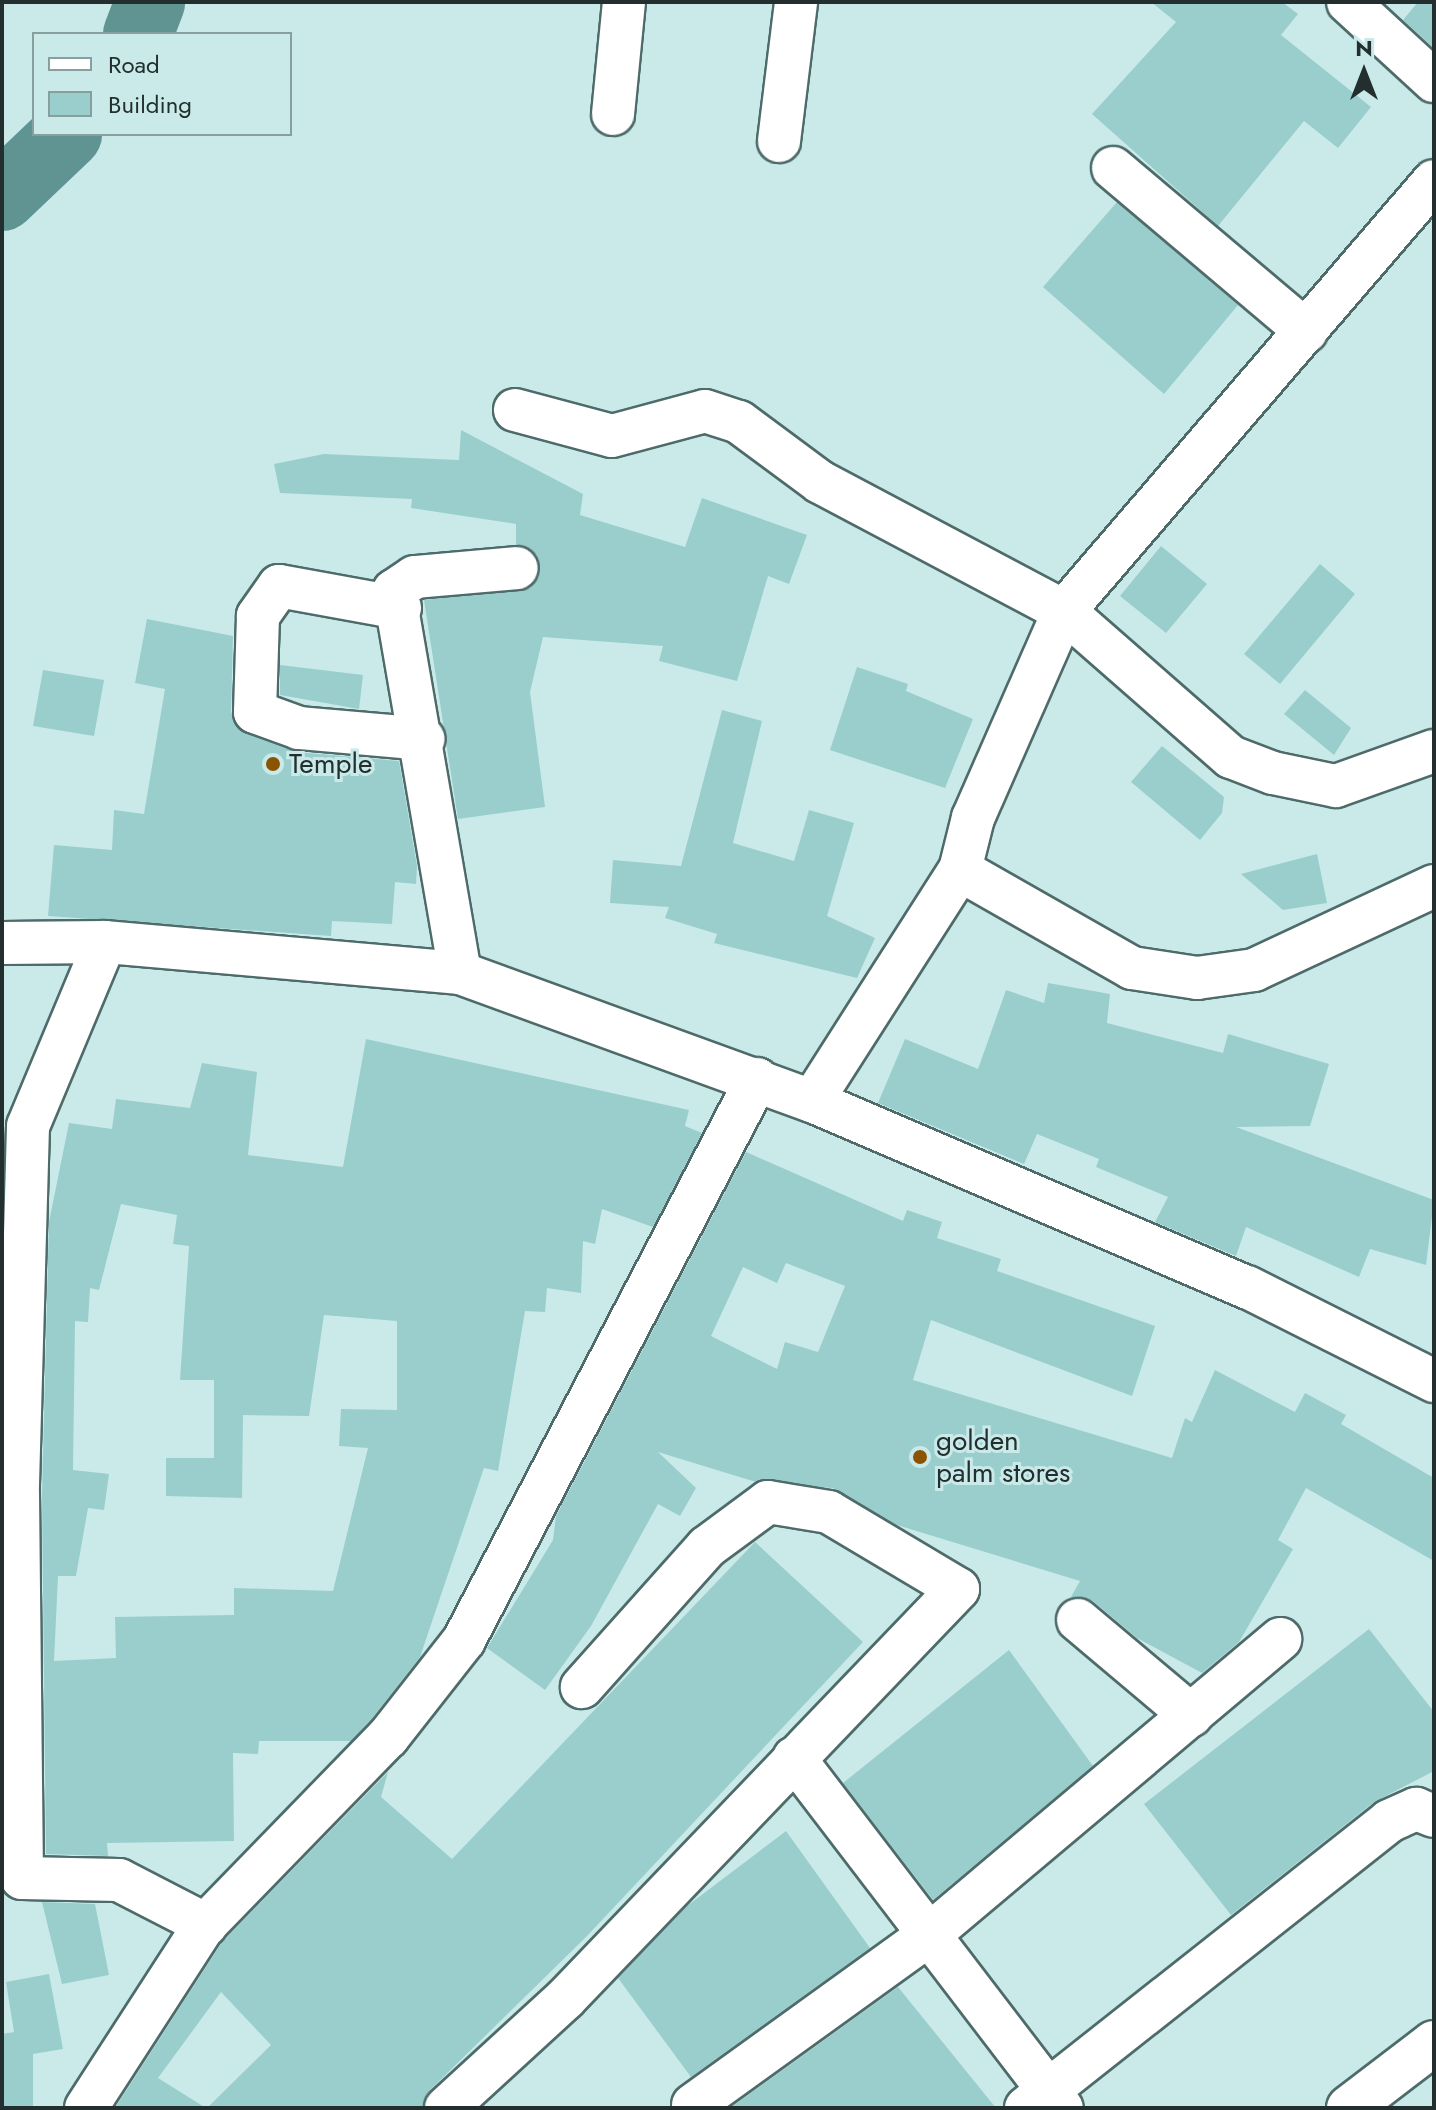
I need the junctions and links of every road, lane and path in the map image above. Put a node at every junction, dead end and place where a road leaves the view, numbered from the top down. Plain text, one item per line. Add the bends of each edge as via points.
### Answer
1 (624, 2) edge
2 (796, 2) edge
3 (1348, 2) edge
4 (1434, 81) edge
5 (613, 114) dead end
6 (779, 141) dead end
7 (1113, 168) dead end
8 (1434, 181) edge
9 (1306, 331) junction
10 (515, 410) dead end
11 (517, 568) dead end
12 (400, 608) junction
13 (1064, 611) junction
14 (424, 739) junction
15 (1434, 751) edge
16 (960, 870) junction
17 (1434, 886) edge
18 (105, 942) junction
19 (2, 943) edge
20 (460, 973) junction
21 (757, 1079) junction
22 (812, 1101) junction
23 (15, 1125) edge
24 (1434, 1381) edge
25 (10, 1495) edge
26 (1078, 1620) dead end
27 (1280, 1639) dead end
28 (582, 1687) dead end
29 (1191, 1715) junction
30 (794, 1758) junction
31 (1434, 1816) edge
32 (12, 1880) edge
33 (206, 1925) junction
34 (930, 1934) junction
35 (1434, 2043) edge
36 (1045, 2102) edge
37 (693, 2105) dead end
38 (86, 2108) edge
39 (446, 2108) edge
40 (1349, 2108) edge

1 - 5 street
2 - 6 street
3 - 4 street
7 - 9 street
8 - 9 street
9 - 13 street
10 - 13 street via 612,436 705,411 739,422 820,482
11 - 12 street via 400,581 394,591
12 - 14 street
12 - 14 street via 279,586 258,616 255,712 299,728
13 - 15 street via 1245,762 1336,786
13 - 16 street via 973,818
14 - 20 street
16 - 17 street via 1132,968 1197,978 1254,970
16 - 22 street
18 - 19 street
18 - 20 street
18 - 23 street
20 - 21 street
21 - 22 street
21 - 33 street via 464,1640 388,1737
22 - 24 street via 1247,1287
23 - 25 street
25 - 32 street
26 - 29 street
27 - 29 street
28 - 30 street via 707,1547 768,1502 829,1512 958,1589
29 - 34 street
30 - 34 street
30 - 39 street via 565,1999
31 - 36 street via 1416,1809 1389,1821
32 - 33 street via 119,1880
33 - 38 street
34 - 36 street
34 - 37 street
35 - 40 street

